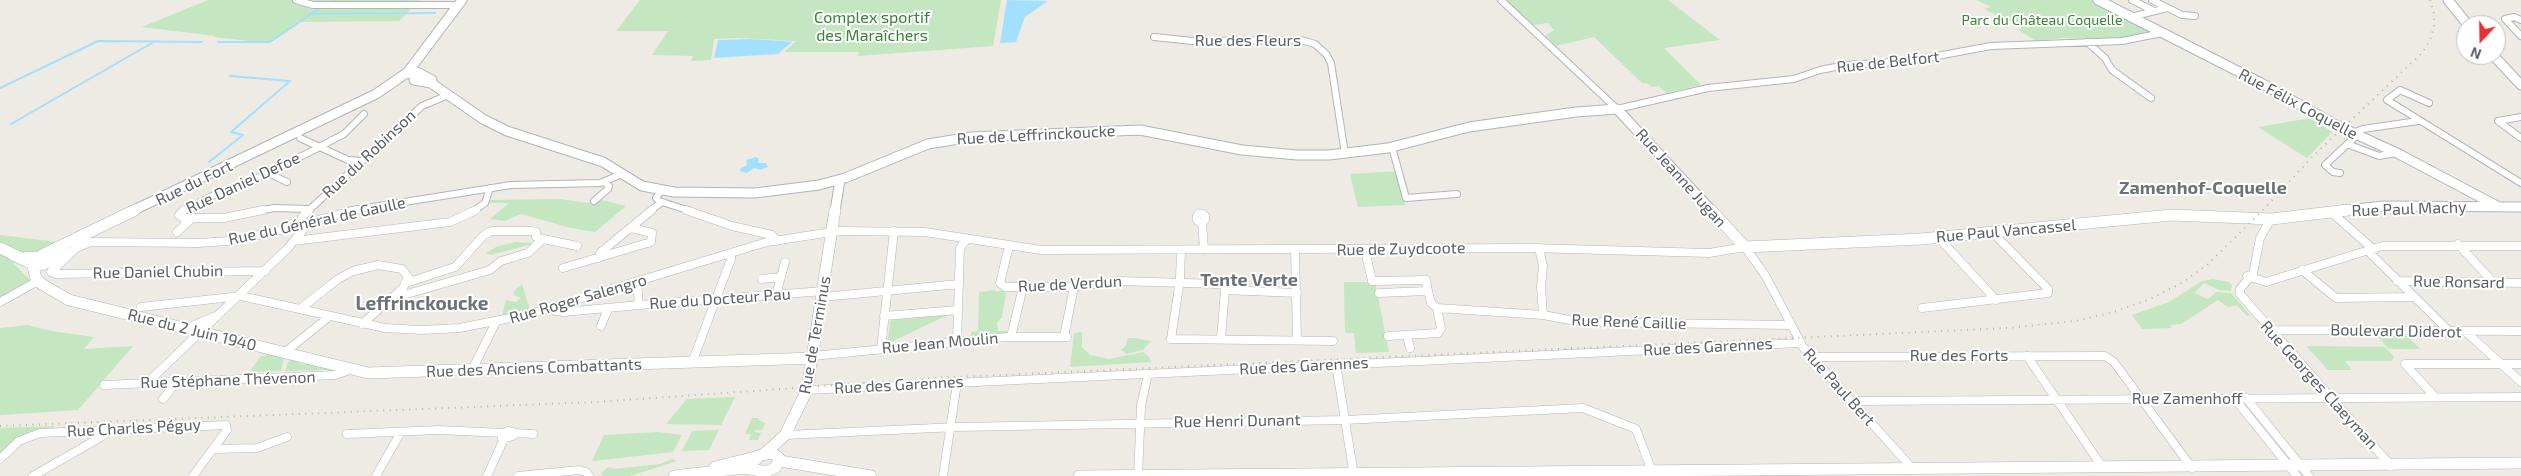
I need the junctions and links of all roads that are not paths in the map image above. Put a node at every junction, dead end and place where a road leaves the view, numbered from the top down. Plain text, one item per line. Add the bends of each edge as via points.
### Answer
1 (296, 0) edge
2 (1501, 0) edge
3 (2098, 0) edge
4 (2132, 0) edge
5 (2152, 0) edge
6 (2448, 0) edge
7 (2452, 0) edge
8 (460, 4) edge
9 (2167, 8) junction
10 (2154, 11) junction
11 (2460, 15) edge
12 (2464, 15) edge
13 (2195, 16) dead end
14 (2131, 17) junction
15 (2521, 20) edge
16 (2162, 33) junction
17 (2521, 36) edge
18 (1154, 37) dead end
19 (2087, 42) junction
20 (2504, 65) edge
21 (2506, 65) edge
22 (411, 77) junction
23 (2521, 81) edge
24 (2521, 85) edge
25 (445, 93) junction
26 (2151, 98) dead end
27 (2429, 103) dead end
28 (1617, 109) junction
29 (1599, 110) junction
30 (364, 114) dead end
31 (2521, 117) edge
32 (1626, 118) junction
33 (2418, 121) junction
34 (2355, 134) junction
35 (300, 138) dead end
36 (2521, 138) edge
37 (2347, 144) junction
38 (319, 147) junction
39 (1392, 147) junction
40 (2395, 153) junction
41 (1346, 154) junction
42 (362, 161) junction
43 (268, 173) junction
44 (2340, 173) dead end
45 (625, 176) junction
46 (2521, 177) edge
47 (2513, 178) junction
48 (840, 180) junction
49 (287, 182) dead end
50 (604, 182) junction
51 (2521, 183) edge
52 (490, 188) junction
53 (662, 190) junction
54 (1457, 194) dead end
55 (594, 201) dead end
56 (662, 202) junction
57 (2499, 207) junction
58 (2521, 207) edge
59 (310, 209) junction
60 (2331, 212) junction
61 (192, 218) junction
62 (2267, 219) junction
63 (1202, 222) dead end
64 (303, 224) junction
65 (631, 228) junction
66 (894, 231) junction
67 (1992, 231) junction
68 (177, 232) dead end
69 (834, 232) junction
70 (1938, 237) junction
71 (543, 239) junction
72 (967, 239) junction
73 (776, 240) junction
74 (294, 241) junction
75 (2458, 244) junction
76 (577, 246) dead end
77 (2521, 246) edge
78 (1011, 247) junction
79 (0, 248) edge
80 (1539, 248) junction
81 (1745, 248) junction
82 (1181, 250) junction
83 (1204, 250) junction
84 (1295, 250) junction
85 (1365, 250) junction
86 (2370, 250) junction
87 (731, 253) junction
88 (598, 258) junction
89 (45, 260) junction
90 (785, 262) dead end
91 (563, 268) dead end
92 (2302, 270) junction
93 (265, 271) junction
94 (52, 273) joint
95 (781, 277) junction
96 (2248, 277) junction
97 (762, 279) dead end
98 (38, 280) junction
99 (2397, 281) junction
100 (637, 282) junction
101 (2493, 282) junction
102 (2521, 282) edge
103 (406, 283) junction
104 (1179, 283) junction
105 (959, 284) junction
106 (1023, 287) junction
107 (1074, 287) junction
108 (1225, 290) junction
109 (886, 291) junction
110 (1428, 291) junction
111 (1296, 292) junction
112 (1379, 292) dead end
113 (397, 294) junction
114 (823, 294) junction
115 (776, 295) junction
116 (230, 296) junction
117 (239, 296) junction
118 (2414, 297) junction
119 (1996, 300) junction
120 (716, 301) junction
121 (0, 302) edge
122 (639, 305) junction
123 (141, 307) dead end
124 (552, 307) junction
125 (1437, 308) junction
126 (1922, 308) dead end
127 (300, 309) junction
128 (608, 309) junction
129 (958, 310) junction
130 (1543, 315) junction
131 (330, 316) junction
132 (884, 316) junction
133 (496, 322) junction
134 (362, 324) junction
135 (1791, 324) junction
136 (600, 326) dead end
137 (187, 329) junction
138 (2271, 330) junction
139 (2521, 331) edge
140 (201, 332) junction
141 (2450, 332) junction
142 (2466, 332) junction
143 (1408, 335) junction
144 (1388, 336) dead end
145 (1011, 337) junction
146 (1221, 339) junction
147 (1297, 340) junction
148 (1333, 341) dead end
149 (957, 342) junction
150 (1800, 343) junction
151 (1410, 348) dead end
152 (881, 349) junction
153 (283, 353) junction
154 (2027, 356) junction
155 (813, 357) junction
156 (1813, 357) junction
157 (692, 363) junction
158 (1336, 364) junction
159 (2501, 364) junction
160 (2521, 364) edge
161 (474, 366) junction
162 (350, 370) junction
163 (1148, 374) junction
164 (177, 382) junction
165 (957, 382) junction
166 (2521, 382) edge
167 (147, 383) junction
168 (104, 385) dead end
169 (807, 390) junction
170 (2435, 397) junction
171 (2521, 397) edge
172 (2234, 398) junction
173 (2246, 398) junction
174 (163, 399) dead end
175 (2140, 399) junction
176 (2332, 399) junction
177 (2057, 400) junction
178 (1852, 401) junction
179 (1345, 420) junction
180 (1139, 423) junction
181 (950, 427) junction
182 (110, 429) junction
183 (401, 432) junction
184 (347, 434) dead end
185 (533, 434) dead end
186 (784, 435) junction
187 (504, 436) junction
188 (287, 437) dead end
189 (213, 449) junction
190 (762, 455) junction
191 (0, 459) edge
192 (2521, 463) edge
193 (2392, 466) junction
194 (2521, 467) edge
195 (767, 468) edge
196 (2192, 468) junction
197 (2103, 469) junction
198 (2298, 470) edge
199 (1653, 472) junction
200 (1915, 472) edge
201 (1779, 473) edge
202 (1849, 473) edge
203 (690, 474) junction
204 (1390, 474) edge
205 (1582, 474) edge
206 (1354, 475) edge
207 (33, 476) edge
208 (193, 476) edge
209 (376, 476) edge
210 (487, 476) edge
211 (518, 476) edge
212 (589, 476) edge
213 (674, 476) edge
214 (856, 476) edge
215 (871, 476) edge
216 (943, 476) edge
217 (1079, 476) edge
218 (1138, 476) edge
219 (1483, 476) edge

1 - 8 street via 316,5
2 - 28 street
3 - 14 main road, Rue Félix Coquelle
4 - 10 street
5 - 9 street
6 - 11 main road
7 - 12 main road
8 - 22 main road
9 - 10 street
9 - 13 street via 2182,15
10 - 14 street
14 - 16 main road, Rue Félix Coquelle
15 - 17 street via 2512,17 2506,20
16 - 19 street, Rue de Belfort via 2125,40
16 - 34 main road, Rue Félix Coquelle
18 - 41 street, Rue des Fleurs via 1193,41 1298,40 1314,43 1331,63
19 - 26 street via 2105,58 2112,70
19 - 28 street, Rue de Belfort via 1991,46 1918,60 1846,65 1792,80 1708,88
20 - 24 main road
21 - 23 main road
22 - 25 main road, Rue de Leffrinckoucke via 430,82
22 - 89 main road, Rue du Fort via 80,238
25 - 42 street, Rue du Robinson via 423,105
25 - 45 main road, Rue de Leffrinckoucke via 492,125 600,161
27 - 33 street via 2400,90 2387,100
28 - 29 main road, Rue de Leffrinckoucke
28 - 32 main road, Rue Jeanne Jugan
29 - 32 street, Rue de Leffrinckoucke
29 - 39 main road, Rue de Leffrinckoucke via 1465,128
30 - 38 street, Rue Daniel Defoe via 343,135
31 - 36 street via 2498,121
32 - 81 main road, Rue Jeanne Jugan
33 - 34 street via 2362,129
33 - 47 street
34 - 37 street
34 - 40 main road, Rue Félix Coquelle
35 - 38 street
37 - 40 street via 2378,156
37 - 44 street via 2325,165
38 - 42 street via 348,160
38 - 43 street, Rue Daniel Defoe
39 - 41 main road, Rue de Leffrinckoucke
39 - 54 street via 1406,198
40 - 57 main road, Rue Félix Coquelle
41 - 48 main road, Rue de Leffrinckoucke via 1252,151 1144,130 1023,133 938,142
42 - 59 street, Rue du Robinson
43 - 49 street
43 - 61 street, Rue Daniel Defoe via 231,191 211,196 179,214
45 - 50 street, Rue du Général de Gaulle
45 - 53 main road, Rue de Leffrinckoucke via 645,187
46 - 47 street
47 - 51 street
48 - 53 main road, Rue de Leffrinckoucke via 760,192
48 - 69 main road, Rue de Terminus
50 - 52 street, Rue du Général de Gaulle via 536,183
50 - 55 street via 609,186 608,190
52 - 64 street, Rue du Général de Gaulle via 343,213
52 - 74 street via 481,207 453,221
53 - 56 street via 656,198
56 - 65 street
56 - 73 street via 736,227 772,235
57 - 58 main road, Rue Paul Machy
57 - 60 main road, Rue Paul Machy via 2384,206
59 - 61 street, Rue Daniel Defoe via 274,208 224,218
59 - 64 street, Rue du Robinson via 302,217
60 - 62 main road, Rue Paul Machy
60 - 86 street
61 - 68 street
62 - 67 main road, Rue Paul Vancassel via 2180,215
62 - 96 street via 2268,224
63 - 83 street
64 - 74 street via 302,232
64 - 89 street, Rue du Général de Gaulle via 222,241 90,242
65 - 88 street
65 - 88 street via 652,233 651,243
66 - 69 street, Rue de Zuydcoote
66 - 72 street, Rue de Zuydcoote
66 - 109 street
67 - 70 main road, Rue Paul Vancassel
67 - 119 street via 2049,292
69 - 73 street, Rue Roger Salengro
69 - 114 main road, Rue de Terminus
70 - 81 main road, Rue Paul Vancassel
70 - 119 street
71 - 76 street
71 - 103 street via 532,231 491,231 482,236 455,267
71 - 113 street via 525,255 499,262 490,270
72 - 78 street, Rue de Zuydcoote
72 - 105 street via 960,248
73 - 87 street, Rue Roger Salengro
74 - 93 street
75 - 77 street
75 - 86 street via 2385,245
75 - 101 street
78 - 82 street, Rue de Zuydcoote
78 - 106 street, Rue de Verdun via 1000,284
79 - 89 main road via 13,255
80 - 81 street, Rue de Zuydcoote via 1710,253
80 - 85 street, Rue de Zuydcoote
80 - 130 street via 1543,266
81 - 135 street, Rue Paul Bert
82 - 83 street, Rue de Zuydcoote
82 - 104 street
83 - 84 street, Rue de Zuydcoote
84 - 85 street, Rue de Zuydcoote
84 - 111 street
85 - 110 street via 1372,282 1426,280
86 - 92 street
86 - 99 street
87 - 100 street, Rue Roger Salengro
87 - 120 street
88 - 91 street
89 - 94 street, Rue du Général de Gaulle
89 - 98 main road
89 - 98 main road
90 - 95 street
92 - 96 street via 2266,282
92 - 118 street via 2336,298
93 - 94 street, Rue Daniel Chubin
93 - 117 street
95 - 97 street
95 - 115 street
96 - 138 street, Rue Georges Claeyman via 2240,290 2245,301
98 - 121 street
98 - 137 main road, Rue du 2 Juin 1940 via 69,300
99 - 101 street, Rue Ronsard
99 - 118 street
100 - 122 street, Rue du Docteur Pau
100 - 124 street, Rue Roger Salengro
101 - 102 street, Rue Ronsard
103 - 113 street
103 - 127 street via 407,274 400,268 385,265 364,267 338,279
104 - 107 street, Rue de Verdun via 1118,281
104 - 108 street, Rue de Verdun via 1220,284
104 - 146 street via 1171,338
105 - 109 street, Rue du Docteur Pau
105 - 129 street
106 - 107 street, Rue de Verdun
106 - 145 street
107 - 145 street, Rue Jean Moulin via 1065,337
108 - 111 street, Rue de Verdun
108 - 146 street
109 - 114 street, Rue du Docteur Pau
109 - 132 street
110 - 112 street
110 - 125 street via 1431,303
111 - 147 street
113 - 134 street
114 - 115 street, Rue du Docteur Pau
114 - 155 main road, Rue de Terminus
115 - 120 street, Rue du Docteur Pau
116 - 117 street, Rue Roger Salengro
116 - 123 street, Rue Roger Salengro
116 - 137 street via 214,316
117 - 127 street, Rue Roger Salengro
117 - 140 street
118 - 141 street
119 - 126 street
120 - 122 street, Rue du Docteur Pau
120 - 157 street
122 - 128 street
124 - 128 street via 562,312
124 - 133 street, Rue Roger Salengro
125 - 130 street, Rue René Caillie
125 - 143 street via 1439,332
127 - 131 street, Rue Roger Salengro
128 - 136 street
129 - 132 street
129 - 149 street
130 - 135 street, Rue René Caillie via 1581,322
131 - 134 street, Rue Roger Salengro
131 - 153 street
132 - 152 street
133 - 134 street, Rue Roger Salengro via 422,330
133 - 161 street
135 - 150 street, Rue Paul Bert
137 - 140 main road, Rue du 2 Juin 1940
138 - 141 street, Boulevard Diderot
138 - 176 street, Rue Georges Claeyman
139 - 142 street, Boulevard Diderot
140 - 153 main road, Rue du 2 Juin 1940
140 - 167 street
141 - 142 street, Boulevard Diderot
142 - 159 street
143 - 144 street
143 - 151 street
145 - 149 street, Rue Jean Moulin
146 - 147 street
147 - 148 street
149 - 152 street, Rue Jean Moulin
150 - 156 street, Rue Paul Bert
150 - 158 street, Rue des Garennes
152 - 155 street, Rue Jean Moulin
153 - 162 main road, Rue du 2 Juin 1940
154 - 156 street, Rue des Forts
154 - 175 street, Rue des Forts via 2105,356 2114,362
154 - 177 street
155 - 157 main road, Rue des Anciens Combattants
155 - 169 main road, Rue de Terminus
156 - 178 street, Rue Paul Bert
157 - 161 main road, Rue des Anciens Combattants
158 - 163 street, Rue des Garennes
158 - 179 street
159 - 160 street
159 - 166 street
159 - 170 street via 2405,364
161 - 162 main road, Rue des Anciens Combattants via 374,374
162 - 164 street, Rue Stéphane Thévenon via 335,375
163 - 165 street, Rue des Garennes
163 - 180 street
164 - 167 street, Rue Stéphane Thévenon
164 - 174 street
165 - 169 street, Rue des Garennes
165 - 181 street
167 - 168 street, Rue Stéphane Thévenon
169 - 186 main road, Rue de Terminus
170 - 171 street, Rue Zamenhoff
170 - 176 street, Rue Zamenhoff
172 - 173 street, Rue Zamenhoff
172 - 175 street, Rue Zamenhoff
172 - 198 street
173 - 176 street, Rue Zamenhoff
173 - 198 street
175 - 177 street, Rue Zamenhoff
175 - 196 street
176 - 193 street, Rue Georges Claeyman
177 - 178 street, Rue Zamenhoff
177 - 197 street
178 - 200 street, Rue Paul Bert
179 - 180 street, Rue Henri Dunant
179 - 199 street, Rue Henri Dunant via 1579,408 1592,410 1639,432
179 - 206 street
180 - 181 street, Rue Henri Dunant
180 - 218 street
181 - 186 street, Rue Henri Dunant
181 - 216 street
182 - 189 street, Rue Charles Péguy via 226,425 228,430
182 - 191 street, Rue Charles Péguy via 40,433 13,445
182 - 207 street
183 - 184 street
183 - 187 street via 438,430
183 - 209 street
185 - 187 street via 510,431
186 - 190 main road, Rue de Terminus
186 - 195 main road, Rue de Terminus
187 - 210 street
188 - 189 street via 257,448
189 - 208 street
190 - 195 main road
190 - 195 main road via 752,463
190 - 203 main road
192 - 193 main road
193 - 194 main road
193 - 198 main road
195 - 203 main road
195 - 214 main road
195 - 215 main road
196 - 197 main road
196 - 198 main road
197 - 200 main road
199 - 201 main road
199 - 205 main road
200 - 202 main road
201 - 202 main road
203 - 213 main road
204 - 205 main road
204 - 206 main road
205 - 219 main road
206 - 218 main road
211 - 212 street via 572,470 583,471
217 - 218 main road

